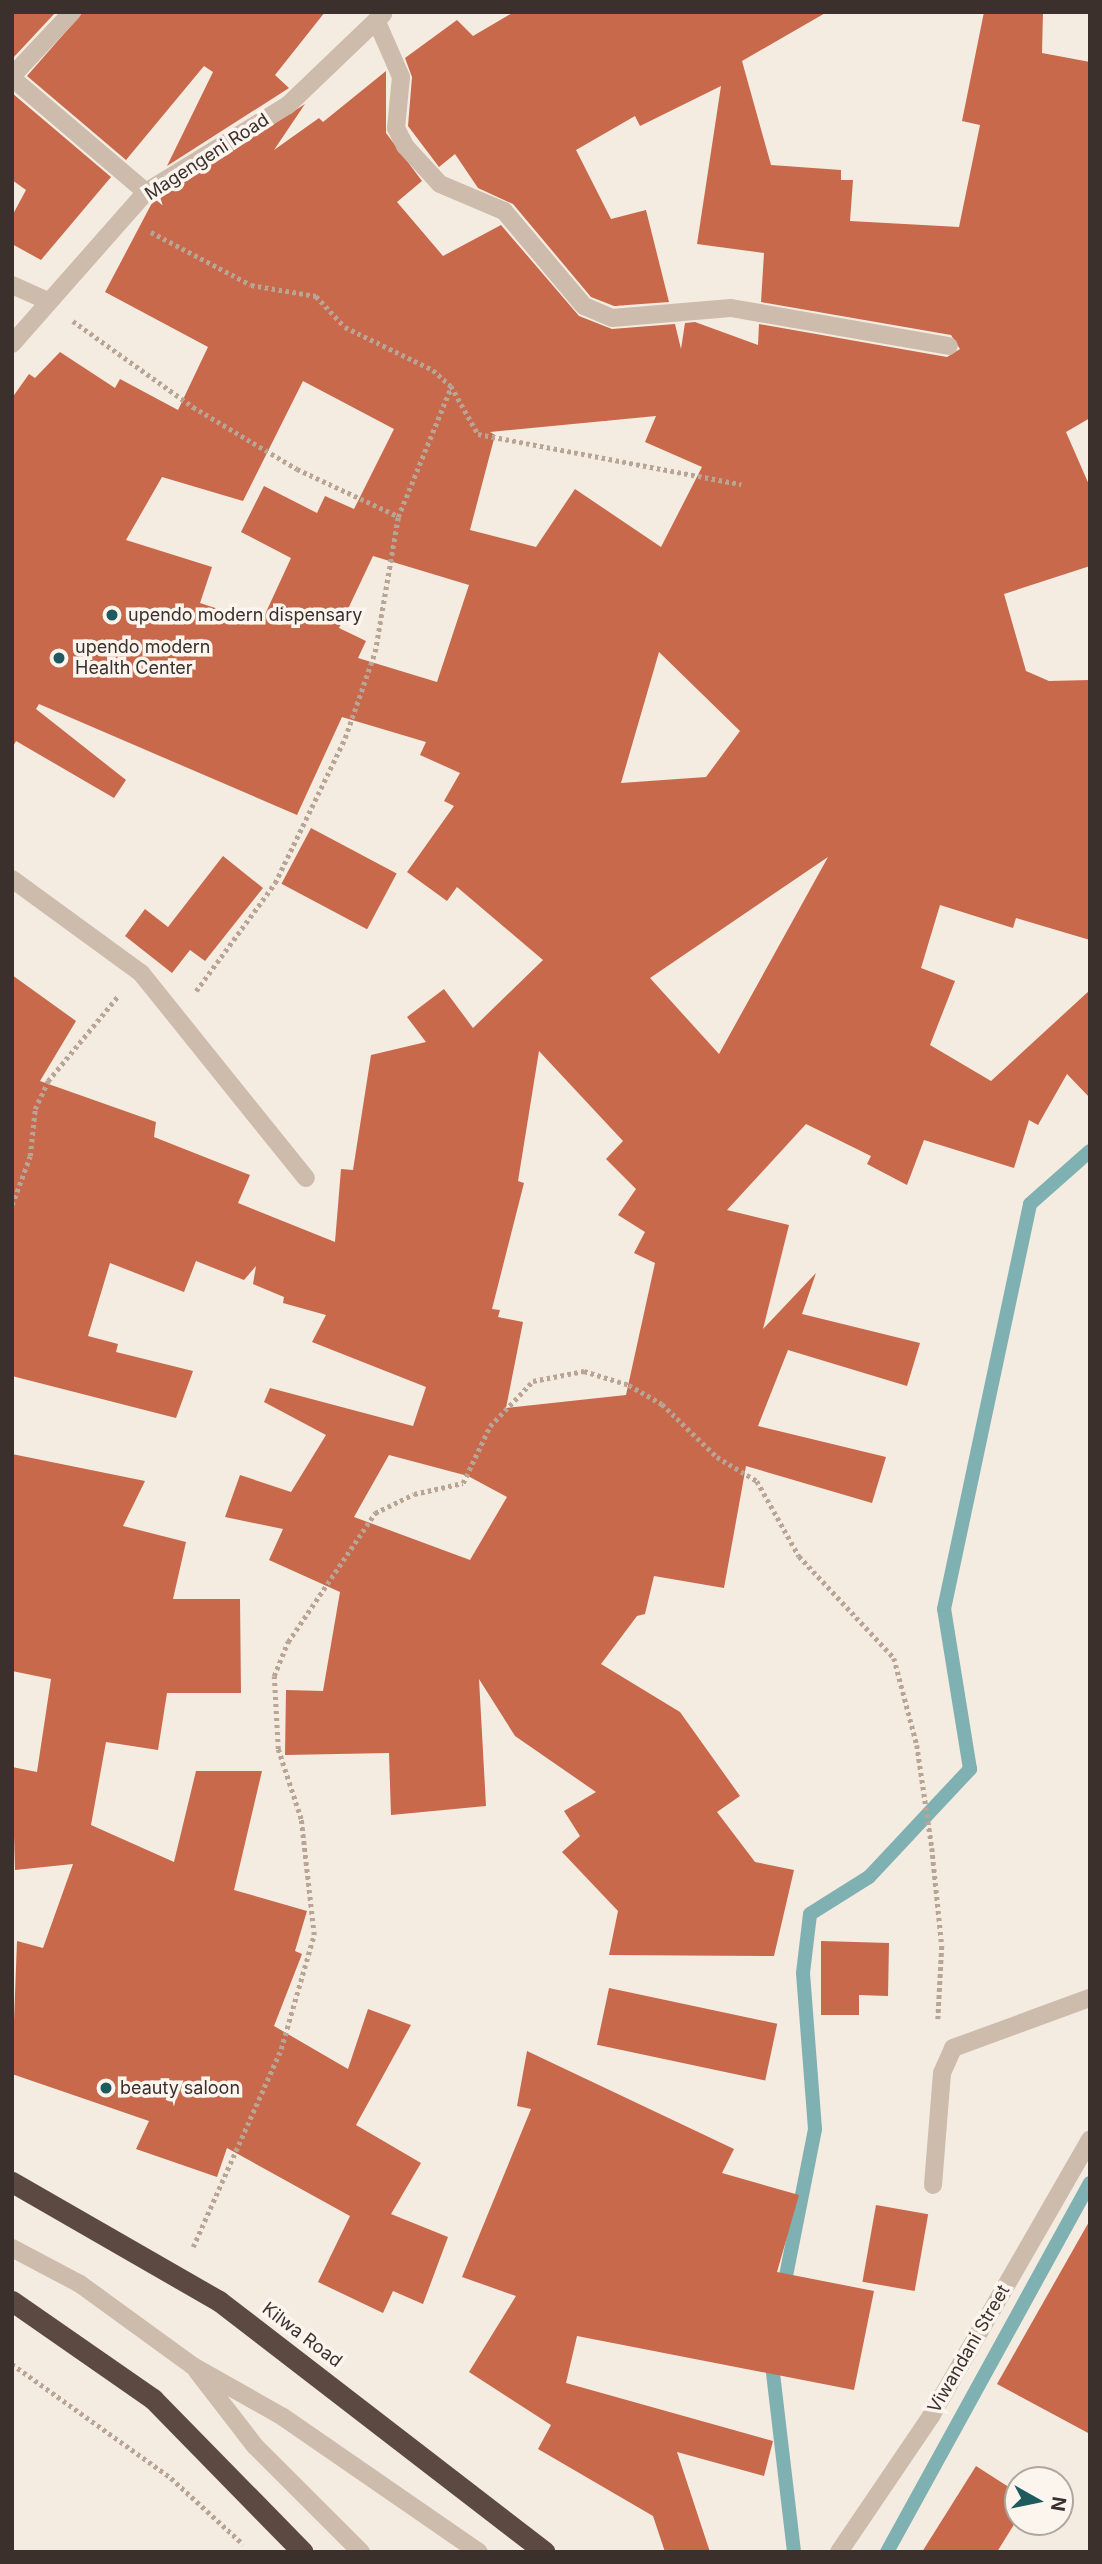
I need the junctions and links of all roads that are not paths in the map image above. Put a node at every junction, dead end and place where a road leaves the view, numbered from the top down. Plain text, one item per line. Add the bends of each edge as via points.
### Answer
1 (72, 12) edge
2 (381, 17) edge
3 (12, 77) edge
4 (146, 192) junction
5 (12, 285) edge
6 (48, 301) junction
7 (12, 344) edge
8 (949, 346) dead end
9 (12, 879) edge
10 (306, 1178) dead end
11 (1090, 1998) edge
12 (1090, 2140) edge
13 (12, 2182) edge
14 (933, 2185) dead end
15 (12, 2248) edge
16 (12, 2301) edge
17 (193, 2366) junction
18 (303, 2552) edge
19 (361, 2552) edge
20 (479, 2552) edge
21 (545, 2552) edge
22 (839, 2552) edge

1 - 3 street
2 - 4 street, Magengeni Road via 288,105
2 - 8 street via 401,77 397,128 405,146 440,184 504,211 584,306 612,318 731,308
3 - 4 street
4 - 6 street, Magengeni Road
5 - 6 street
6 - 7 street, Magengeni Road
9 - 10 street via 141,973
11 - 14 street via 953,2048 942,2073
12 - 22 street, Viwandani Street via 931,2416
13 - 21 highway, Kilwa Road via 178,2276
15 - 17 street via 80,2284
16 - 18 highway via 153,2399
17 - 19 street via 255,2446
17 - 20 street via 284,2417

